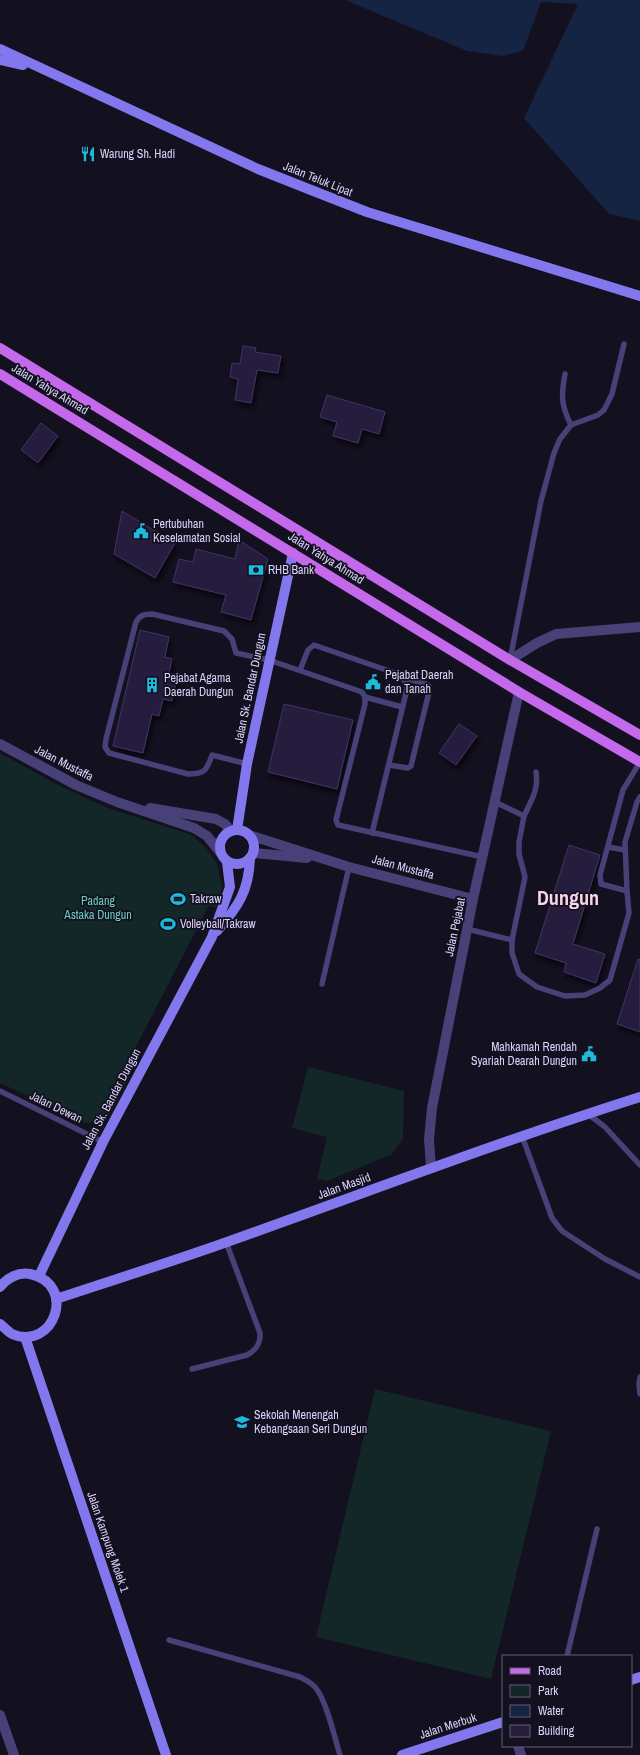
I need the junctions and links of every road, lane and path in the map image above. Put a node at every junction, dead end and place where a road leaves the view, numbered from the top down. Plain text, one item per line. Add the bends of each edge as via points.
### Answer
1 (0, 49) edge
2 (0, 60) edge
3 (37, 67) junction
4 (640, 296) edge
5 (624, 344) dead end
6 (0, 348) edge
7 (0, 374) edge
8 (565, 374) dead end
9 (571, 426) junction
10 (293, 553) junction
11 (640, 627) edge
12 (269, 660) junction
13 (510, 660) junction
14 (300, 670) junction
15 (402, 677) junction
16 (519, 692) junction
17 (365, 697) junction
18 (402, 707) junction
19 (640, 735) edge
20 (0, 744) edge
21 (640, 762) edge
22 (247, 764) junction
23 (389, 765) junction
24 (536, 772) dead end
25 (640, 797) edge
26 (117, 802) junction
27 (495, 802) junction
28 (524, 816) junction
29 (234, 830) junction
30 (372, 833) junction
31 (249, 835) junction
32 (608, 847) junction
33 (625, 850) junction
34 (220, 852) junction
35 (252, 855) junction
36 (483, 857) junction
37 (327, 860) junction
38 (227, 862) junction
39 (349, 867) junction
40 (627, 891) junction
41 (473, 899) junction
42 (467, 929) junction
43 (212, 937) junction
44 (512, 940) junction
45 (322, 984) dead end
46 (0, 1091) edge
47 (640, 1097) edge
48 (588, 1113) junction
49 (522, 1136) junction
50 (103, 1142) junction
51 (640, 1165) edge
52 (431, 1168) junction
53 (226, 1242) junction
54 (39, 1276) junction
55 (640, 1277) edge
56 (0, 1287) edge
57 (56, 1299) junction
58 (0, 1324) edge
59 (25, 1337) junction
60 (192, 1369) dead end
61 (640, 1377) edge
62 (640, 1394) edge
63 (597, 1529) dead end
64 (169, 1640) dead end
65 (567, 1655) edge
66 (0, 1715) edge
67 (502, 1722) edge
68 (14, 1755) edge
69 (166, 1755) edge
70 (340, 1755) edge
71 (402, 1755) edge

1 - 3 street, Jalan Teluk Lipat
2 - 3 street
3 - 4 street, Jalan Teluk Lipat via 258,169 367,212
5 - 9 lane via 612,394 604,410
6 - 13 main road, Jalan Yahya Ahmad
7 - 10 main road, Jalan Yahya Ahmad
8 - 9 lane via 562,398
9 - 13 lane via 560,439 554,453 543,494
10 - 12 street, Jalan Sk. Bandar Dungun
10 - 16 main road, Jalan Yahya Ahmad
11 - 13 street via 556,634 537,642
12 - 14 lane
12 - 22 street, Jalan Sk. Bandar Dungun
12 - 22 lane via 236,653 232,639 224,631 145,614 136,622 106,739 105,747 109,753 188,774 199,774 208,768 212,755
13 - 19 main road, Jalan Yahya Ahmad
14 - 15 lane via 308,650 314,645
14 - 17 lane via 362,692
15 - 18 lane via 406,682
15 - 23 lane via 426,684 429,686 429,692 411,766 408,768
16 - 21 main road, Jalan Yahya Ahmad
16 - 27 street, Jalan Pejabat
17 - 18 lane
17 - 30 lane via 336,820 338,825
18 - 23 lane
20 - 26 street, Jalan Mustaffa via 76,785
21 - 32 lane via 624,790
22 - 29 street, Jalan Sk. Bandar Dungun
23 - 30 lane
24 - 28 lane via 536,790
25 - 33 lane via 625,842
26 - 29 street, Jalan Mustaffa via 216,819
26 - 34 street, Jalan Mustaffa via 194,828 208,836
27 - 28 lane
27 - 36 street, Jalan Pejabat
28 - 44 lane via 519,854 526,877
29 - 31 street
29 - 34 street via 222,839
30 - 36 lane
31 - 35 street via 253,840
31 - 37 street, Jalan Mustaffa
32 - 33 lane
32 - 40 lane via 600,875 601,884
33 - 40 lane
34 - 38 street
35 - 37 street, Jalan Mustaffa
35 - 38 street via 239,865
35 - 43 street, Jalan Sk. Bandar Dungun via 249,878 241,899
36 - 41 street, Jalan Pejabat
37 - 39 street, Jalan Mustaffa
38 - 43 street, Jalan Sk. Bandar Dungun via 230,887
39 - 41 street, Jalan Mustaffa
39 - 45 lane
40 - 44 lane via 629,913 610,980 585,995 565,996 537,987 519,974 512,953
41 - 42 street, Jalan Pejabat
42 - 44 lane
42 - 52 street, Jalan Pejabat via 431,1114
43 - 50 street, Jalan Sk. Bandar Dungun
46 - 50 lane, Jalan Dewan
47 - 48 street, Jalan Masjid
48 - 49 street, Jalan Masjid
48 - 51 lane via 605,1127
49 - 52 street, Jalan Masjid
49 - 55 lane via 552,1218 562,1231 605,1259
50 - 54 street, Jalan Sk. Bandar Dungun
52 - 53 street, Jalan Masjid
53 - 57 street, Jalan Masjid
53 - 60 lane via 261,1340 254,1351 247,1355
54 - 56 street via 27,1273 15,1275
54 - 57 street via 53,1290
57 - 59 street via 56,1313 50,1326 39,1334
58 - 59 street via 11,1334
59 - 69 street, Jalan Kampung Molek 1
61 - 62 lane
63 - 65 lane
64 - 70 lane via 300,1677 309,1682 321,1697
66 - 68 street
67 - 71 street, Jalan Merbuk

